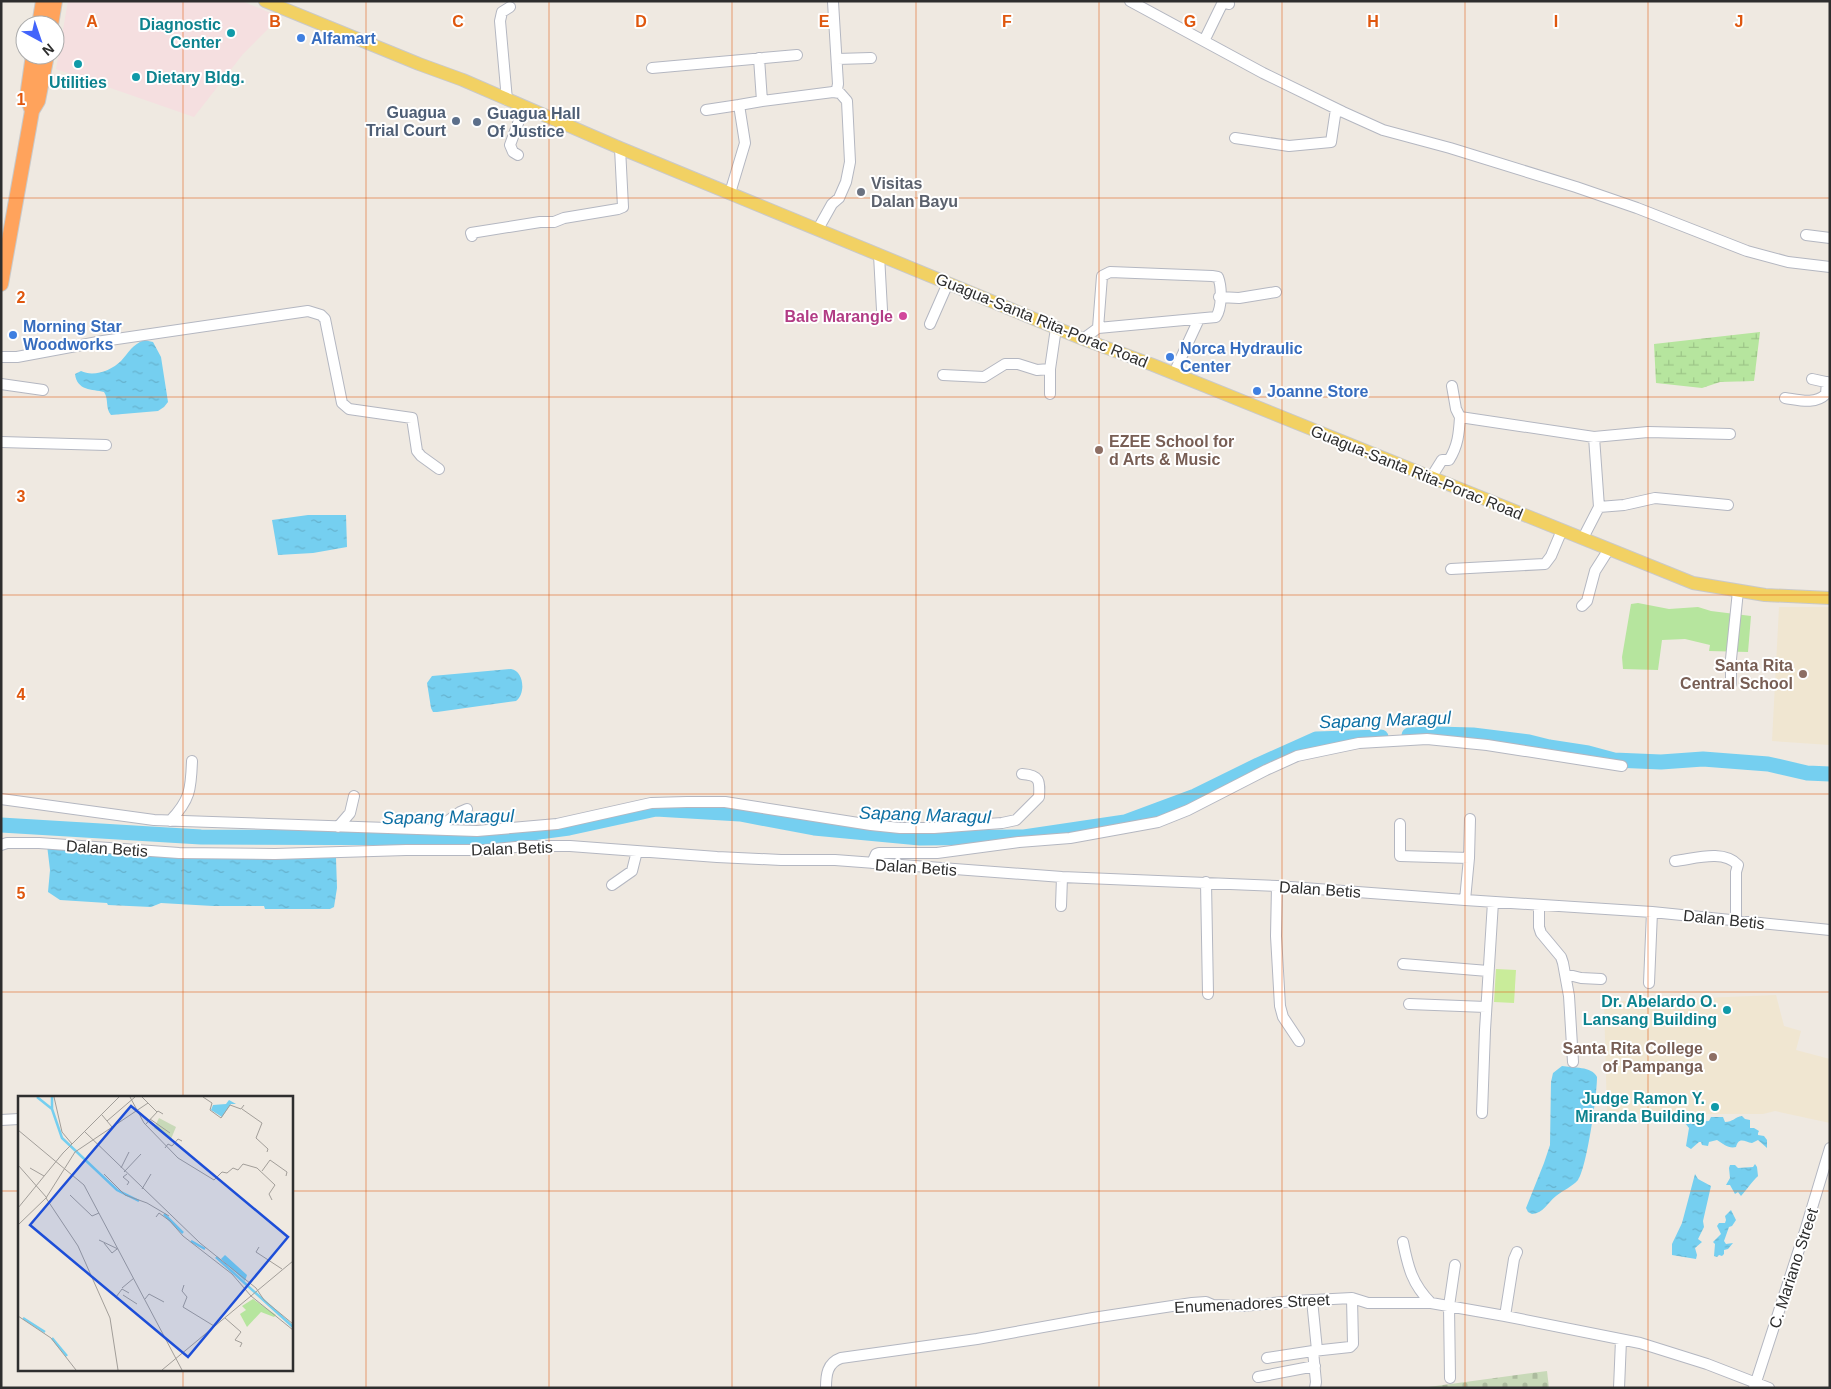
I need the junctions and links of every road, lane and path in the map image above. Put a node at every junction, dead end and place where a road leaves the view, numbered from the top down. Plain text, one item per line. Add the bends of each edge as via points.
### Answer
1 (43, 1) edge
2 (55, 1) edge
3 (265, 1) edge
4 (1130, 1) edge
5 (833, 2) edge
6 (1224, 2) edge
7 (510, 7) dead end
8 (40, 15) edge
9 (53, 15) edge
10 (1204, 41) junction
11 (797, 55) dead end
12 (759, 58) junction
13 (872, 58) dead end
14 (837, 59) junction
15 (32, 65) edge
16 (45, 65) edge
17 (652, 68) dead end
18 (833, 92) junction
19 (507, 100) junction
20 (762, 101) junction
21 (740, 105) junction
22 (524, 107) junction
23 (1336, 109) junction
24 (706, 110) dead end
25 (32, 111) junction
26 (1235, 138) dead end
27 (620, 148) junction
28 (518, 155) dead end
29 (730, 193) junction
30 (818, 229) junction
31 (1806, 235) dead end
32 (472, 236) dead end
33 (1830, 238) edge
34 (879, 255) junction
35 (1830, 267) edge
36 (948, 283) junction
37 (1, 284) edge
38 (1276, 292) dead end
39 (1220, 297) junction
40 (882, 310) dead end
41 (1199, 319) junction
42 (930, 324) dead end
43 (1056, 328) junction
44 (1098, 328) junction
45 (1084, 339) junction
46 (1, 357) edge
47 (1050, 369) junction
48 (1174, 373) junction
49 (943, 375) dead end
50 (1812, 379) dead end
51 (1828, 383) edge
52 (1, 384) edge
53 (1452, 386) dead end
54 (43, 390) dead end
55 (1050, 394) dead end
56 (1785, 398) dead end
57 (1460, 416) junction
58 (1730, 434) dead end
59 (1594, 436) junction
60 (1, 442) edge
61 (106, 445) dead end
62 (439, 469) dead end
63 (1432, 476) junction
64 (1728, 505) dead end
65 (1599, 507) junction
66 (1562, 530) junction
67 (1583, 538) junction
68 (1610, 549) junction
69 (1451, 569) dead end
70 (1738, 591) junction
71 (1830, 598) edge
72 (1582, 606) dead end
73 (1730, 684) dead end
74 (192, 761) dead end
75 (1622, 766) dead end
76 (1022, 774) dead end
77 (354, 796) dead end
78 (1, 799) edge
79 (467, 809) dead end
80 (1470, 819) dead end
81 (170, 820) junction
82 (1400, 824) dead end
83 (338, 827) junction
84 (438, 828) junction
85 (1, 845) edge
86 (637, 851) junction
87 (1469, 858) junction
88 (1675, 861) dead end
89 (872, 863) junction
90 (1062, 877) junction
91 (1206, 882) junction
92 (612, 885) dead end
93 (1277, 886) junction
94 (1465, 900) junction
95 (1493, 902) junction
96 (1539, 905) junction
97 (1061, 906) dead end
98 (1652, 912) junction
99 (1736, 920) junction
100 (1830, 930) edge
101 (1403, 964) dead end
102 (1488, 971) junction
103 (1564, 974) junction
104 (1602, 980) dead end
105 (1649, 983) dead end
106 (1208, 994) dead end
107 (1409, 1004) dead end
108 (1486, 1007) junction
109 (1299, 1041) dead end
110 (1573, 1062) dead end
111 (1482, 1113) dead end
112 (18, 1119) edge
113 (1, 1120) edge
114 (1830, 1148) edge
115 (1402, 1242) dead end
116 (1517, 1252) dead end
117 (1455, 1265) dead end
118 (1352, 1298) junction
119 (1312, 1300) junction
120 (1431, 1304) junction
121 (1449, 1306) junction
122 (1505, 1316) junction
123 (1621, 1340) junction
124 (1315, 1351) junction
125 (1267, 1358) dead end
126 (1315, 1366) junction
127 (1258, 1377) dead end
128 (1450, 1378) dead end
129 (1755, 1385) edge
130 (826, 1388) edge
131 (1315, 1388) edge
132 (1619, 1388) edge
133 (1769, 1388) edge

1 - 8 highway
2 - 9 highway
3 - 19 main road, Guagua-Santa Rita-Porac Road
4 - 10 street
5 - 14 street
6 - 10 street
7 - 19 street via 502,12 500,21
10 - 23 street
11 - 12 street
12 - 17 street
12 - 20 street
13 - 14 street
14 - 18 street via 838,84
15 - 25 highway via 27,97
16 - 25 highway via 38,101
18 - 20 street
18 - 30 street via 840,93 847,101 850,162 839,198
19 - 22 main road, Guagua-Santa Rita-Porac Road
20 - 21 street
21 - 24 street
21 - 29 street via 745,143
22 - 27 main road, Guagua-Santa Rita-Porac Road
22 - 28 street via 510,145
23 - 26 street via 1331,142 1289,146
23 - 35 street via 1383,130 1637,208 1746,252
25 - 37 highway
27 - 29 main road, Guagua-Santa Rita-Porac Road
27 - 32 street via 624,202 618,210 471,233
29 - 30 main road, Guagua-Santa Rita-Porac Road
30 - 34 main road, Guagua-Santa Rita-Porac Road
31 - 33 street
34 - 36 main road, Guagua-Santa Rita-Porac Road
34 - 40 street
36 - 42 street
36 - 43 main road, Guagua-Santa Rita-Porac Road
38 - 39 street via 1239,298
39 - 41 street via 1216,317
39 - 44 street via 1218,277 1110,272 1102,276
41 - 44 street
41 - 48 street
43 - 45 main road, Guagua-Santa Rita-Porac Road
43 - 47 street
44 - 45 street
45 - 48 main road, Guagua-Santa Rita-Porac Road
46 - 62 street via 316,312 325,319 345,407 412,418 417,450
47 - 49 street via 1005,364 984,377
47 - 55 street
48 - 63 main road, Guagua-Santa Rita-Porac Road
50 - 51 street
51 - 56 street via 1826,394 1813,402
52 - 54 street
53 - 57 street
57 - 59 street
57 - 63 street via 1456,449 1449,460 1442,460
58 - 59 street via 1648,432
59 - 65 street
60 - 61 street
63 - 66 main road, Guagua-Santa Rita-Porac Road
64 - 65 street via 1655,498
65 - 67 street
66 - 67 main road, Guagua-Santa Rita-Porac Road
66 - 69 street via 1545,564
67 - 68 main road, Guagua-Santa Rita-Porac Road
68 - 70 main road, Guagua-Santa Rita-Porac Road via 1693,583
68 - 72 street via 1594,572 1587,601
70 - 71 main road, Guagua-Santa Rita-Porac Road
70 - 73 street
74 - 81 street via 188,798
75 - 89 street via 1427,739 1359,743 1297,756 1158,822 1070,838 937,853 879,853
76 - 84 street via 1032,774 1039,781 1039,797 1016,820 1002,823 900,828 725,802 687,802 651,803 557,824 477,831
77 - 83 street via 350,813
78 - 81 street
79 - 84 street
80 - 87 street
81 - 83 street
82 - 87 street via 1400,856
83 - 84 street
85 - 86 street, Dalan Betis via 39,843 225,854 484,850 525,846
86 - 89 street, Dalan Betis
86 - 92 street via 632,871
87 - 94 street
88 - 99 street via 1722,856 1733,860 1738,865
89 - 90 street, Dalan Betis
90 - 91 street, Dalan Betis
90 - 97 street
91 - 93 street, Dalan Betis
91 - 106 street
93 - 94 street, Dalan Betis
93 - 109 street via 1280,1006
94 - 95 street, Dalan Betis
95 - 96 street, Dalan Betis
95 - 102 street
96 - 98 street, Dalan Betis
96 - 103 street via 1541,933 1561,957
98 - 99 street, Dalan Betis
98 - 105 street
99 - 100 street, Dalan Betis
101 - 102 street
102 - 108 street
103 - 104 street
103 - 110 street via 1569,996
107 - 108 street
108 - 111 street
112 - 113 street
114 - 129 street, C. Mariano Street
115 - 120 street via 1411,1275
116 - 122 street
117 - 121 street
118 - 119 street, Enumenadores Street
118 - 120 street, Enumenadores Street via 1368,1304
118 - 124 street via 1352,1345
119 - 124 street
119 - 130 street, Enumenadores Street via 1243,1306 1192,1303 977,1339 848,1356 836,1359 830,1366
120 - 121 street, Enumenadores Street
121 - 122 street, Enumenadores Street
121 - 128 street
122 - 123 street, Enumenadores Street
123 - 129 street, Enumenadores Street via 1666,1351
123 - 132 street
124 - 125 street
124 - 126 street
126 - 127 street
126 - 131 street
129 - 133 street, Enumenadores Street

